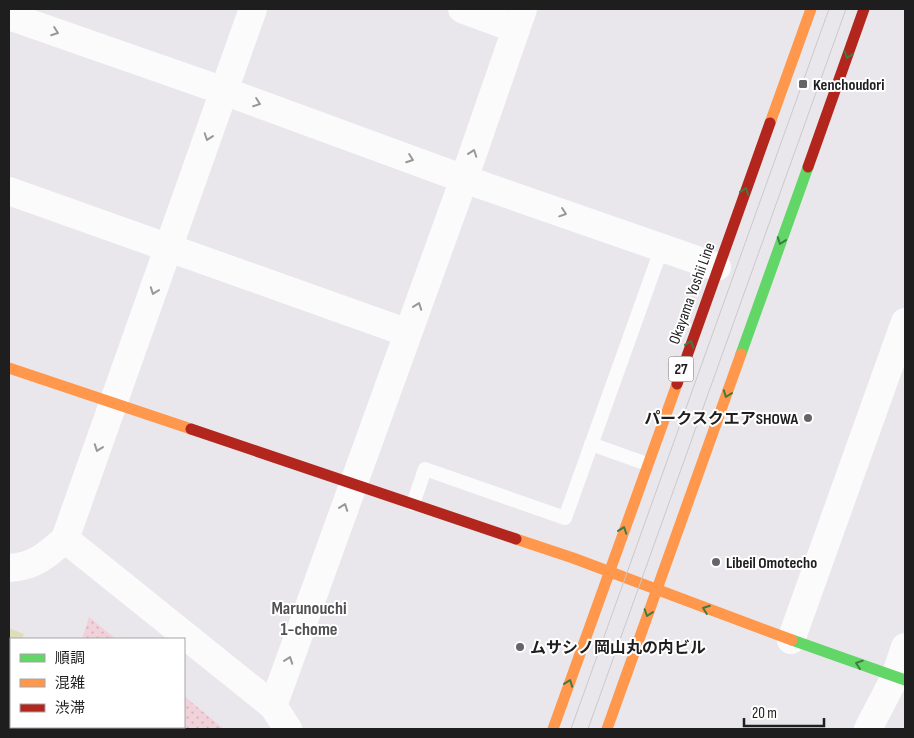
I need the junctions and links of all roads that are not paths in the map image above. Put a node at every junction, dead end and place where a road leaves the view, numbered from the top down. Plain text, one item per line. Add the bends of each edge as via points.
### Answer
1 (253, 9) edge
2 (462, 9) edge
3 (810, 9) edge
4 (864, 9) edge
5 (9, 16) edge
6 (520, 19) edge
7 (224, 91) junction
8 (464, 179) junction
9 (9, 191) edge
10 (662, 247) junction
11 (170, 248) junction
12 (717, 267) junction
13 (905, 322) edge
14 (408, 333) junction
15 (9, 368) edge
16 (114, 402) junction
17 (591, 444) junction
18 (647, 464) junction
19 (353, 483) junction
20 (413, 504) junction
21 (64, 539) junction
22 (9, 568) edge
23 (609, 572) junction
24 (656, 590) junction
25 (791, 640) junction
26 (905, 647) edge
27 (900, 678) edge
28 (273, 706) junction
29 (288, 729) edge
30 (553, 729) edge
31 (607, 729) edge
32 (868, 729) edge

1 - 7 street
2 - 6 street
12 -> 3 main road, Okayama Yoshii Line / 27
4 -> 24 main road
5 -> 7 street
8 -> 6 street
7 -> 8 street
7 -> 11 street
8 -> 10 street
14 -> 8 street
9 - 11 street
10 - 12 street
10 - 17 lane
11 - 14 street
11 -> 16 street
18 -> 12 main road, Okayama Yoshii Line / 27
13 - 25 street
14 - 19 street
15 - 16 main road
16 - 19 main road
16 -> 21 street
17 - 18 lane
17 - 20 lane via 565,518 425,469
23 -> 18 main road, Okayama Yoshii Line / 27
19 - 20 main road
28 -> 19 street
20 - 23 main road
21 - 22 street via 46,556 23,568
21 - 28 street
23 - 24 main road
30 -> 23 main road, Okayama Yoshii Line / 27
25 -> 24 main road
24 -> 31 main road
27 -> 25 main road
26 - 27 street
27 - 32 street
28 - 29 street

